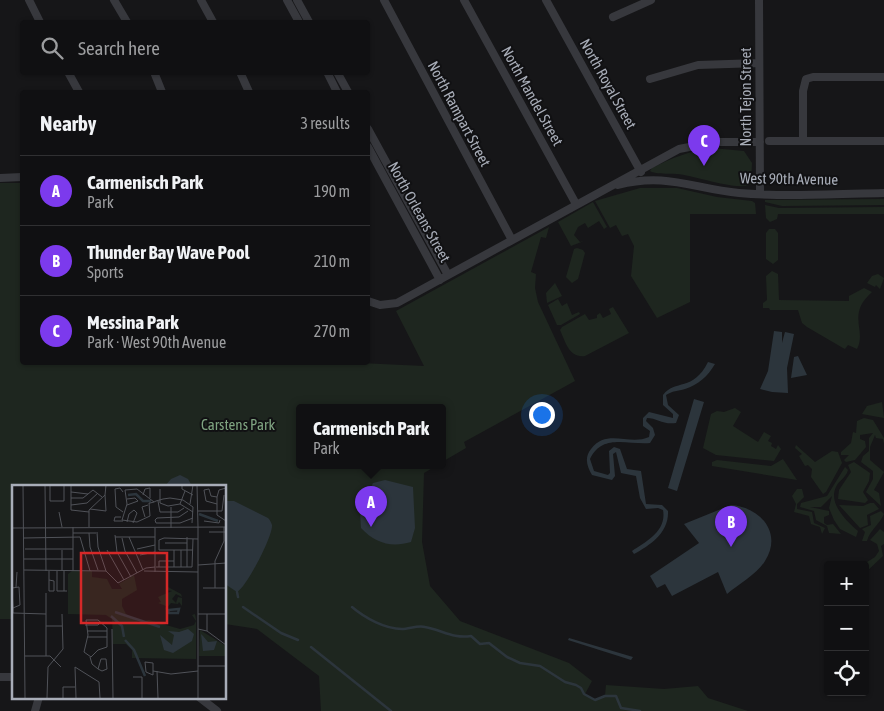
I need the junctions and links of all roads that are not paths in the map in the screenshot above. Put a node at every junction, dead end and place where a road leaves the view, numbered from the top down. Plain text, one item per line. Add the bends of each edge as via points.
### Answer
1 (29, 0) edge
2 (114, 0) edge
3 (201, 0) edge
4 (287, 0) edge
5 (297, 0) edge
6 (384, 0) edge
7 (464, 0) edge
8 (546, 0) edge
9 (651, 0) edge
10 (759, 0) edge
11 (613, 18) dead end
12 (39, 20) edge
13 (126, 20) edge
14 (212, 20) edge
15 (298, 20) edge
16 (308, 20) edge
17 (760, 63) junction
18 (70, 75) edge
19 (155, 75) edge
20 (241, 75) edge
21 (328, 75) edge
22 (338, 75) edge
23 (884, 77) edge
24 (650, 79) dead end
25 (78, 90) edge
26 (161, 90) edge
27 (248, 90) edge
28 (337, 90) edge
29 (347, 90) edge
30 (370, 133) edge
31 (769, 141) dead end
32 (803, 141) junction
33 (884, 141) edge
34 (760, 142) junction
35 (370, 151) edge
36 (381, 154) junction
37 (373, 158) junction
38 (639, 170) junction
39 (20, 177) edge
40 (0, 178) edge
41 (645, 181) junction
42 (606, 189) junction
43 (884, 193) edge
44 (760, 194) junction
45 (576, 204) junction
46 (512, 240) junction
47 (448, 275) junction
48 (440, 280) junction
49 (370, 302) edge
50 (39, 698) edge
51 (200, 698) edge
52 (208, 704) junction
53 (35, 711) edge
54 (202, 711) edge
55 (217, 711) edge

1 - 12 street
2 - 13 street
3 - 14 street
4 - 15 street
5 - 16 street
6 - 46 street, North Rampart Street
7 - 45 street, North Mandel Street
8 - 38 street, North Royal Street
9 - 11 street
10 - 17 street, North Tejon Street
17 - 24 street via 698,65
17 - 34 street, North Tejon Street
18 - 25 street
19 - 26 street
20 - 27 street
21 - 28 street
22 - 29 street
23 - 32 street via 806,79
30 - 36 street, North Orleans Street
31 - 32 street
32 - 33 street
34 - 38 street, West 90th Avenue via 695,145 667,154
34 - 44 street, North Tejon Street
35 - 37 street, North Orleans Street
36 - 37 street, North Orleans Street
36 - 47 street, North Orleans Street
37 - 48 street, North Orleans Street
38 - 41 street, North Royal Street
38 - 42 street, West 90th Avenue
39 - 40 street
41 - 42 street, West 90th Avenue
41 - 44 street, West 90th Avenue via 680,181 737,193
42 - 45 street, West 90th Avenue
43 - 44 street, West 90th Avenue
45 - 46 street, West 90th Avenue
46 - 47 street, West 90th Avenue
47 - 48 street, West 90th Avenue
48 - 49 street, West 90th Avenue via 392,304
50 - 53 street
51 - 52 street
52 - 54 street
52 - 55 street

